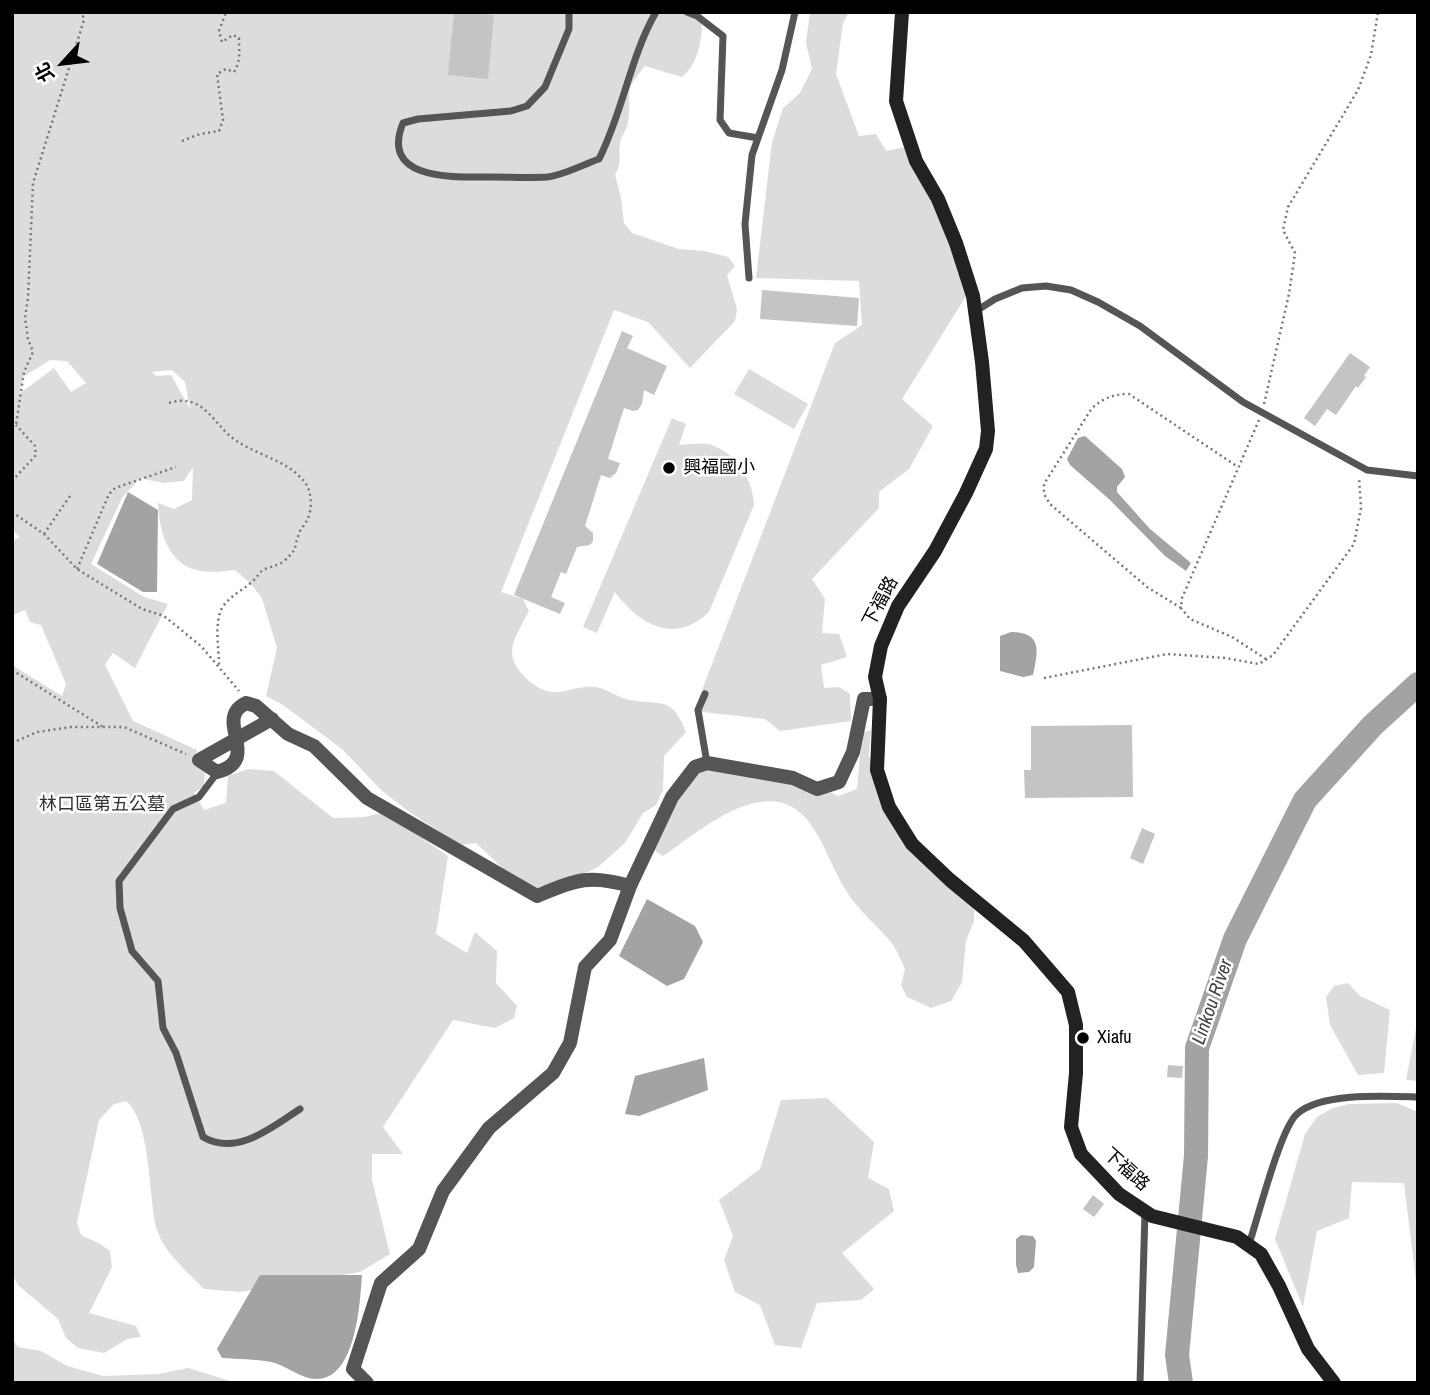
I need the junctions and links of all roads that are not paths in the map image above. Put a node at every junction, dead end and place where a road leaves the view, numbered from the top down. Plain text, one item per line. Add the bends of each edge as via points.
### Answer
1 (569, 12) edge
2 (656, 12) edge
3 (687, 12) edge
4 (795, 12) edge
5 (902, 12) edge
6 (758, 138) junction
7 (748, 278) dead end
8 (976, 311) junction
9 (1418, 476) edge
10 (705, 694) dead end
11 (880, 699) junction
12 (272, 719) junction
13 (237, 737) junction
14 (707, 763) junction
15 (218, 772) junction
16 (630, 887) junction
17 (1418, 1097) edge
18 (300, 1109) dead end
19 (1148, 1213) junction
20 (1249, 1244) junction
21 (367, 1383) edge
22 (1140, 1383) edge
23 (1334, 1383) edge

1 - 2 lane via 569,29 545,87 527,106 403,123 397,136 400,151 412,167 427,174 458,177 549,177 598,159
3 - 6 lane via 723,36 720,120 729,133
4 - 6 lane via 782,70
5 - 8 main road, 下福路 via 896,101 916,161 956,243
6 - 7 lane via 745,224
8 - 9 lane via 1022,288 1071,290 1140,327 1242,402 1367,470
8 - 11 main road, 下福路 via 987,403 986,449 949,527 888,626 875,677
10 - 14 lane via 698,710
11 - 14 street via 864,699 853,752 838,782 817,789 793,778
11 - 19 main road, 下福路 via 877,770 888,807 912,844 1024,941 1068,992 1076,1024 1071,1127 1081,1154 1098,1174
12 - 13 street
12 - 13 street via 246,703 233,718
12 - 16 street via 288,734 314,746 367,798 537,896 577,879 605,879
13 - 15 street via 234,762
13 - 15 street via 200,760
14 - 16 street via 695,767 672,797
15 - 18 lane via 198,797 173,809 120,881 120,908 132,951 158,981 163,1028 176,1053 203,1137 215,1144 248,1141
16 - 21 street via 610,940 585,967 570,1043 553,1073 489,1128 443,1191 419,1249 381,1283 353,1369
17 - 20 lane via 1341,1098 1298,1113 1286,1130
19 - 20 main road
19 - 22 lane
20 - 23 main road via 1261,1254 1279,1286 1307,1349

